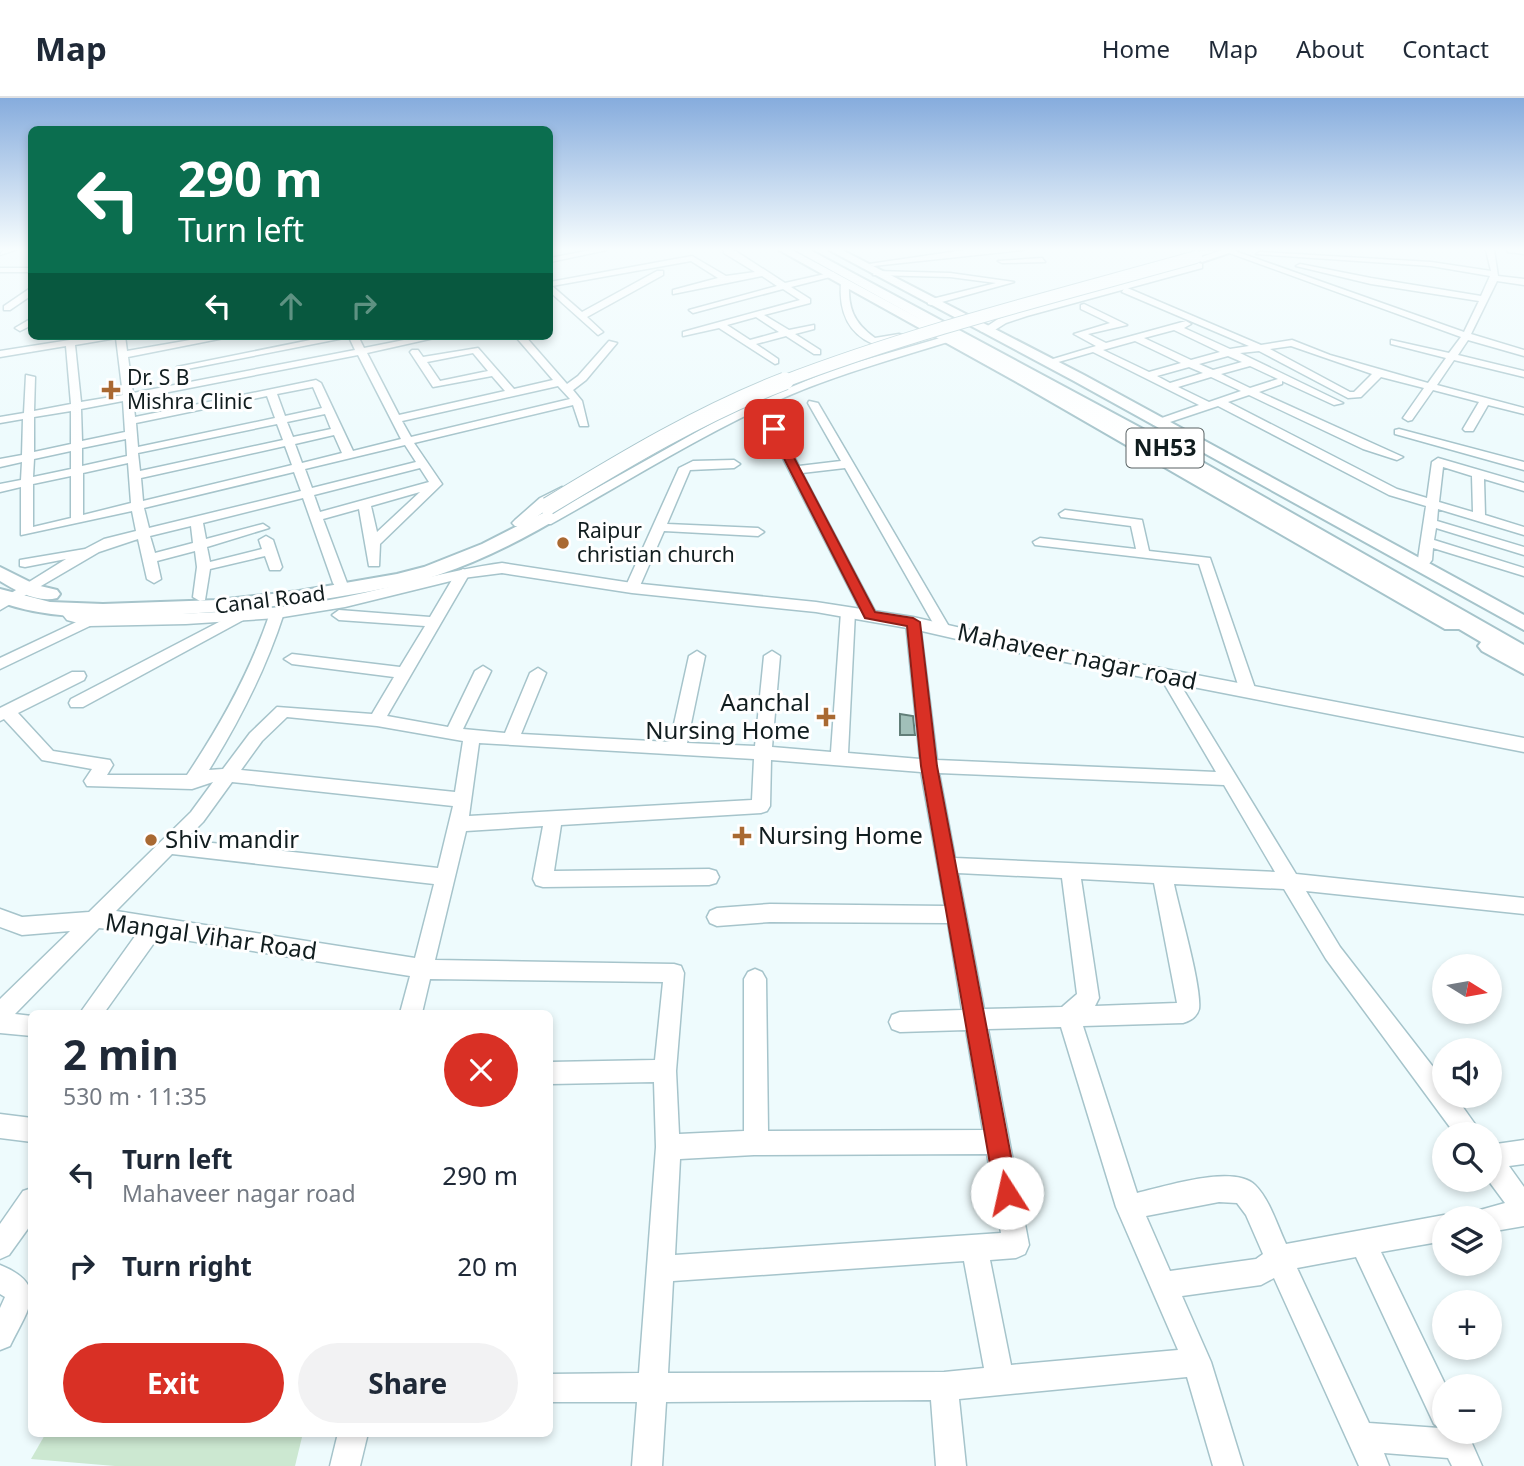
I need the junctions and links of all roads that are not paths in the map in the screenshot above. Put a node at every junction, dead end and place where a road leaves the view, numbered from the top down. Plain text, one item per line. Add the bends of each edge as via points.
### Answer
1 (577, 314) edge
2 (586, 314) edge
3 (757, 314) joint
4 (848, 314) edge
5 (902, 314) edge
6 (918, 314) edge
7 (936, 314) edge
8 (954, 314) edge
9 (972, 314) edge
10 (1012, 314) edge
11 (1024, 314) edge
12 (1099, 314) edge
13 (1181, 314) edge
14 (1408, 314) edge
15 (1476, 314) edge
16 (580, 317) junction
17 (960, 317) junction
18 (1198, 321) junction
19 (28, 323) edge
20 (1118, 323) junction
21 (721, 325) junction
22 (811, 327) dead end
23 (926, 327) junction
24 (1175, 327) junction
25 (20, 328) dead end
26 (986, 331) junction
27 (598, 332) dead end
28 (786, 332) junction
29 (686, 334) dead end
30 (1466, 336) junction
31 (899, 337) junction
32 (1140, 337) junction
33 (947, 339) junction
34 (89, 340) edge
35 (120, 340) edge
36 (208, 340) edge
37 (270, 340) edge
38 (323, 340) edge
39 (355, 340) edge
40 (417, 340) edge
41 (524, 340) edge
42 (407, 342) junction
43 (748, 342) junction
44 (1394, 342) dead end
45 (71, 343) junction
46 (612, 343) dead end
47 (176, 346) junction
48 (1215, 346) junction
49 (1259, 347) junction
50 (1101, 348) junction
51 (273, 349) junction
52 (360, 351) junction
53 (817, 352) dead end
54 (1524, 353) edge
55 (0, 354) edge
56 (122, 355) junction
57 (1235, 355) junction
58 (1452, 356) junction
59 (1175, 357) junction
60 (421, 360) junction
61 (775, 361) dead end
62 (1048, 362) junction
63 (1252, 362) junction
64 (1189, 364) junction
65 (181, 367) junction
66 (1136, 369) junction
67 (1206, 372) junction
68 (494, 373) junction
69 (1379, 373) junction
70 (1524, 374) edge
71 (30, 377) dead end
72 (1153, 378) junction
73 (1278, 382) dead end
74 (563, 385) junction
75 (187, 386) junction
76 (1170, 386) junction
77 (1431, 386) junction
78 (271, 392) junction
79 (1249, 392) junction
80 (512, 393) junction
81 (128, 397) junction
82 (578, 401) junction
83 (1485, 401) junction
84 (813, 403) dead end
85 (1338, 403) dead end
86 (1214, 404) junction
87 (76, 406) junction
88 (327, 410) junction
89 (1524, 411) edge
90 (29, 414) junction
91 (1408, 418) dead end
92 (396, 419) junction
93 (0, 420) edge
94 (281, 420) junction
95 (130, 421) junction
96 (1157, 423) junction
97 (584, 424) dead end
98 (181, 426) junction
99 (236, 429) junction
100 (774, 429) dead end
101 (1469, 429) dead end
102 (337, 431) junction
103 (1399, 432) dead end
104 (131, 434) junction
105 (289, 442) junction
106 (408, 442) junction
107 (75, 447) junction
108 (243, 452) junction
109 (133, 455) junction
110 (349, 455) junction
111 (28, 457) junction
112 (1397, 457) dead end
113 (0, 463) edge
114 (423, 464) junction
115 (734, 464) dead end
116 (848, 464) junction
117 (1524, 466) edge
118 (299, 467) junction
119 (795, 470) junction
120 (76, 471) junction
121 (1478, 475) junction
122 (135, 477) junction
123 (193, 478) junction
124 (251, 479) junction
125 (27, 482) junction
126 (436, 484) junction
127 (1524, 487) edge
128 (0, 488) edge
129 (307, 494) junction
130 (364, 504) junction
131 (1434, 504) junction
132 (137, 506) junction
133 (256, 506) junction
134 (1065, 514) dead end
135 (315, 517) junction
136 (1479, 517) junction
137 (77, 520) junction
138 (196, 520) junction
139 (1431, 523) junction
140 (525, 526) junction
141 (659, 527) junction
142 (263, 528) junction
143 (1524, 531) edge
144 (758, 532) dead end
145 (143, 534) junction
146 (1040, 542) dead end
147 (1428, 542) junction
148 (373, 543) junction
149 (201, 546) junction
150 (270, 551) junction
151 (1524, 551) edge
152 (87, 552) junction
153 (1143, 553) junction
154 (149, 559) junction
155 (25, 563) dead end
156 (374, 563) dead end
157 (1420, 566) junction
158 (204, 567) junction
159 (275, 567) dead end
160 (1524, 572) edge
161 (0, 573) edge
162 (463, 573) junction
163 (153, 579) dead end
164 (340, 583) junction
165 (632, 588) junction
166 (30, 590) junction
167 (200, 597) junction
168 (4, 600) edge
169 (68, 610) junction
170 (848, 612) junction
171 (277, 613) junction
172 (242, 615) junction
173 (339, 615) dead end
174 (870, 615) junction
175 (89, 621) junction
176 (435, 622) junction
177 (913, 622) junction
178 (1524, 624) edge
179 (944, 629) junction
180 (1524, 638) edge
181 (697, 656) dead end
182 (772, 656) dead end
183 (1524, 656) edge
184 (292, 659) dead end
185 (0, 664) edge
186 (1524, 667) edge
187 (483, 671) dead end
188 (405, 673) junction
189 (538, 673) dead end
190 (78, 676) dead end
191 (1167, 676) junction
192 (1248, 691) junction
193 (77, 703) dead end
194 (3, 714) edge
195 (377, 720) junction
196 (463, 736) junction
197 (511, 739) junction
198 (1524, 745) edge
199 (677, 748) junction
200 (763, 753) junction
201 (839, 759) junction
202 (929, 766) junction
203 (228, 775) junction
204 (1229, 779) junction
205 (192, 782) junction
206 (463, 800) junction
207 (553, 818) junction
208 (459, 824) junction
209 (168, 846) junction
210 (947, 865) junction
211 (1070, 869) junction
212 (1162, 874) junction
213 (445, 877) junction
214 (709, 877) dead end
215 (1290, 881) junction
216 (1524, 906) edge
217 (956, 915) junction
218 (718, 917) dead end
219 (0, 918) edge
220 (96, 920) junction
221 (153, 926) junction
222 (422, 969) junction
223 (755, 979) dead end
224 (94, 1010) edge
225 (412, 1010) edge
226 (0, 1014) edge
227 (1068, 1015) junction
228 (975, 1021) junction
229 (900, 1022) dead end
230 (0, 1023) edge
231 (28, 1026) edge
232 (665, 1071) junction
233 (553, 1073) edge
234 (1461, 1122) edge
235 (0, 1126) edge
236 (28, 1130) edge
237 (997, 1142) junction
238 (754, 1143) junction
239 (668, 1147) junction
240 (1524, 1153) edge
241 (1502, 1157) edge
242 (1502, 1178) edge
243 (28, 1206) edge
244 (1129, 1207) junction
245 (1524, 1211) edge
246 (1502, 1216) edge
247 (1432, 1229) edge
248 (1362, 1242) junction
249 (0, 1245) edge
250 (975, 1248) junction
251 (1279, 1258) junction
252 (661, 1269) junction
253 (0, 1278) edge
254 (1163, 1284) junction
255 (0, 1336) edge
256 (1197, 1362) junction
257 (1000, 1380) junction
258 (944, 1385) junction
259 (653, 1387) junction
260 (553, 1388) edge
261 (1432, 1389) edge
262 (352, 1437) edge
263 (1362, 1437) junction
264 (1459, 1447) edge
265 (345, 1466) edge
266 (647, 1466) edge
267 (951, 1466) edge
268 (1228, 1466) edge
269 (1374, 1466) edge

1 - 16 street
2 - 16 street
3 - 21 street
3 - 28 street
4 - 31 street via 850,323 873,341
5 - 23 main road
6 - 183 highway, NH53 via 1163,447
7 - 180 highway, NH53
8 - 17 main road
9 - 17 street
10 - 140 main road, bridge via 808,379 726,415
11 - 26 street
12 - 20 street
13 - 18 street
14 - 30 street
15 - 30 street
16 - 27 street
17 - 26 main road
18 - 24 street
18 - 49 street
19 - 25 street
20 - 32 street
20 - 50 street via 1079,334
21 - 29 street
21 - 43 street
22 - 28 street
23 - 31 street
23 - 33 main road
24 - 32 street
24 - 48 street
26 - 62 main road
28 - 43 street
28 - 53 street
30 - 54 street
30 - 58 street
31 - 140 street via 733,397 545,501
32 - 50 street
32 - 59 street
33 - 140 street via 785,393 562,514
33 - 186 main road
34 - 45 street
35 - 56 street
36 - 47 street
37 - 51 street
38 - 51 street
39 - 52 street
40 - 42 street
41 - 74 street
42 - 52 street
42 - 60 street
43 - 61 street
44 - 58 street
45 - 55 street
45 - 87 street
46 - 74 street via 582,377
47 - 56 street
47 - 65 street
48 - 57 street
48 - 59 street
49 - 57 street
49 - 69 street via 1293,343
49 - 69 street via 1353,396
50 - 62 street
50 - 66 street
51 - 65 street
52 - 75 street
52 - 92 street
56 - 81 street
57 - 63 street
57 - 64 street
57 - 67 street
58 - 70 street
58 - 77 street
59 - 64 street
59 - 66 street
60 - 68 street via 475,350
60 - 68 street via 437,385
62 - 96 main road
63 - 67 street
63 - 85 street
64 - 67 street
64 - 72 street
65 - 75 street
66 - 72 street
67 - 72 street
67 - 76 street
67 - 79 street
68 - 80 street
69 - 77 street
71 - 90 street
72 - 76 street
73 - 79 street
74 - 80 street
74 - 82 street
75 - 81 street
76 - 86 street
77 - 83 street
77 - 91 street
78 - 88 street via 316,383
78 - 94 street
78 - 98 street
79 - 86 street
79 - 112 street
80 - 92 street
81 - 87 street
81 - 95 street
82 - 97 street
82 - 106 street
83 - 89 street
83 - 101 street
84 - 116 street
86 - 96 street
86 - 131 street via 1393,492
87 - 90 street
87 - 107 street
88 - 94 street
88 - 102 street
90 - 93 street
90 - 111 street
92 - 106 street
94 - 99 street
94 - 105 street
95 - 98 street
95 - 104 street
96 - 157 main road
98 - 99 street
98 - 109 street
98 - 123 street
99 - 108 street
100 - 119 street
102 - 105 street
102 - 110 street
103 - 117 street
104 - 107 street
104 - 109 street
105 - 108 street
105 - 118 street
106 - 110 street
106 - 114 street
107 - 111 street
107 - 120 street
108 - 123 street
108 - 124 street
109 - 120 street
109 - 122 street
110 - 118 street
111 - 113 street
111 - 125 street
114 - 126 street
114 - 129 street
115 - 141 street via 685,468
116 - 119 street
116 - 179 street
118 - 124 street
118 - 129 street
119 - 174 street
120 - 125 street
120 - 137 street
121 - 127 street
121 - 131 street via 1438,462
121 - 136 street
122 - 123 street
122 - 132 street
123 - 124 street
123 - 132 street
125 - 128 street
125 - 137 street via 26,532
126 - 130 street
126 - 148 street
129 - 133 street
129 - 135 street
130 - 135 street
130 - 148 street
131 - 136 street
131 - 139 street
132 - 137 street
132 - 145 street
133 - 138 street
133 - 142 street
134 - 153 street via 1137,523
135 - 164 street
136 - 143 street
138 - 145 street
138 - 149 street
139 - 147 street
139 - 151 street
140 - 164 main road, Canal Road via 402,570
140 - 169 main road, Canal Road via 411,577 306,597 212,608
141 - 144 street
141 - 165 street
142 - 149 street
142 - 150 street
145 - 152 street
145 - 154 street
146 - 153 street
147 - 157 street
147 - 160 street
148 - 156 street
149 - 154 street
149 - 158 street
150 - 158 street
150 - 159 street
152 - 155 street
152 - 166 street
153 - 192 street via 1205,561
154 - 163 street
157 - 178 main road
158 - 167 street
161 - 166 main road, Canal Road
162 - 165 street, Mahaveer nagar road via 502,568
162 - 171 street, Mahaveer nagar road via 336,604
162 - 176 street
164 - 167 main road, Canal Road
165 - 170 street, Mahaveer nagar road
166 - 167 main road, Canal Road via 85,600
166 - 168 street
168 - 169 main road, Canal Road
169 - 175 street
170 - 174 street, Mahaveer nagar road
170 - 201 street
171 - 172 street, Mahaveer nagar road
171 - 205 street via 266,649 222,736
172 - 175 street, Mahaveer nagar road
172 - 193 street
173 - 176 street
174 - 177 street, Mahaveer nagar road
175 - 185 street
176 - 188 street
177 - 179 street, Mahaveer nagar road
177 - 202 street
179 - 191 street, Mahaveer nagar road
181 - 199 street
182 - 200 street
184 - 188 street
187 - 196 street
188 - 195 street
189 - 197 street
190 - 194 street
191 - 192 street, Mahaveer nagar road
191 - 204 street
192 - 198 street, Mahaveer nagar road
194 - 205 street via 48,756 104,765 93,780
195 - 196 street
195 - 203 street via 282,711
196 - 197 street
196 - 206 street
197 - 199 street
199 - 200 street
200 - 201 street
200 - 207 street via 761,806
201 - 202 street
202 - 204 street
202 - 210 street
203 - 205 street
203 - 206 street
203 - 209 street
204 - 215 street
206 - 208 street
207 - 208 street
207 - 214 street via 543,879
208 - 213 street
209 - 213 street
209 - 220 street
210 - 211 street
210 - 217 street
211 - 212 street
211 - 227 street via 1088,998
212 - 215 street
212 - 227 street via 1188,1009 1167,1015
213 - 222 street
215 - 216 street
215 - 234 street via 1333,953
217 - 218 street via 771,913
217 - 228 street
219 - 220 street, Mangal Vihar Road via 22,926
220 - 221 street, Mangal Vihar Road
220 - 226 street
221 - 222 street, Mangal Vihar Road
221 - 224 street
222 - 225 street
222 - 232 street, Mangal Vihar Road via 674,973
223 - 238 street via 758,1122
227 - 228 street
227 - 244 street
228 - 229 street
228 - 237 street
230 - 231 street
232 - 233 street
232 - 239 street
235 - 236 street
237 - 238 street
237 - 250 street via 1016,1245
238 - 239 street
239 - 252 street
240 - 241 street
242 - 245 street
243 - 249 street
244 - 251 street via 1239,1189 1255,1206
244 - 254 street
245 - 246 street
247 - 248 street
248 - 251 street
248 - 261 street
250 - 252 street
250 - 257 street
251 - 254 street via 1261,1272
251 - 263 street
252 - 259 street
253 - 255 street via 19,1290
254 - 256 street
256 - 257 street
256 - 268 street
257 - 258 street
258 - 259 street
258 - 267 street
259 - 260 street
259 - 266 street
262 - 265 street
263 - 264 street
263 - 269 street

